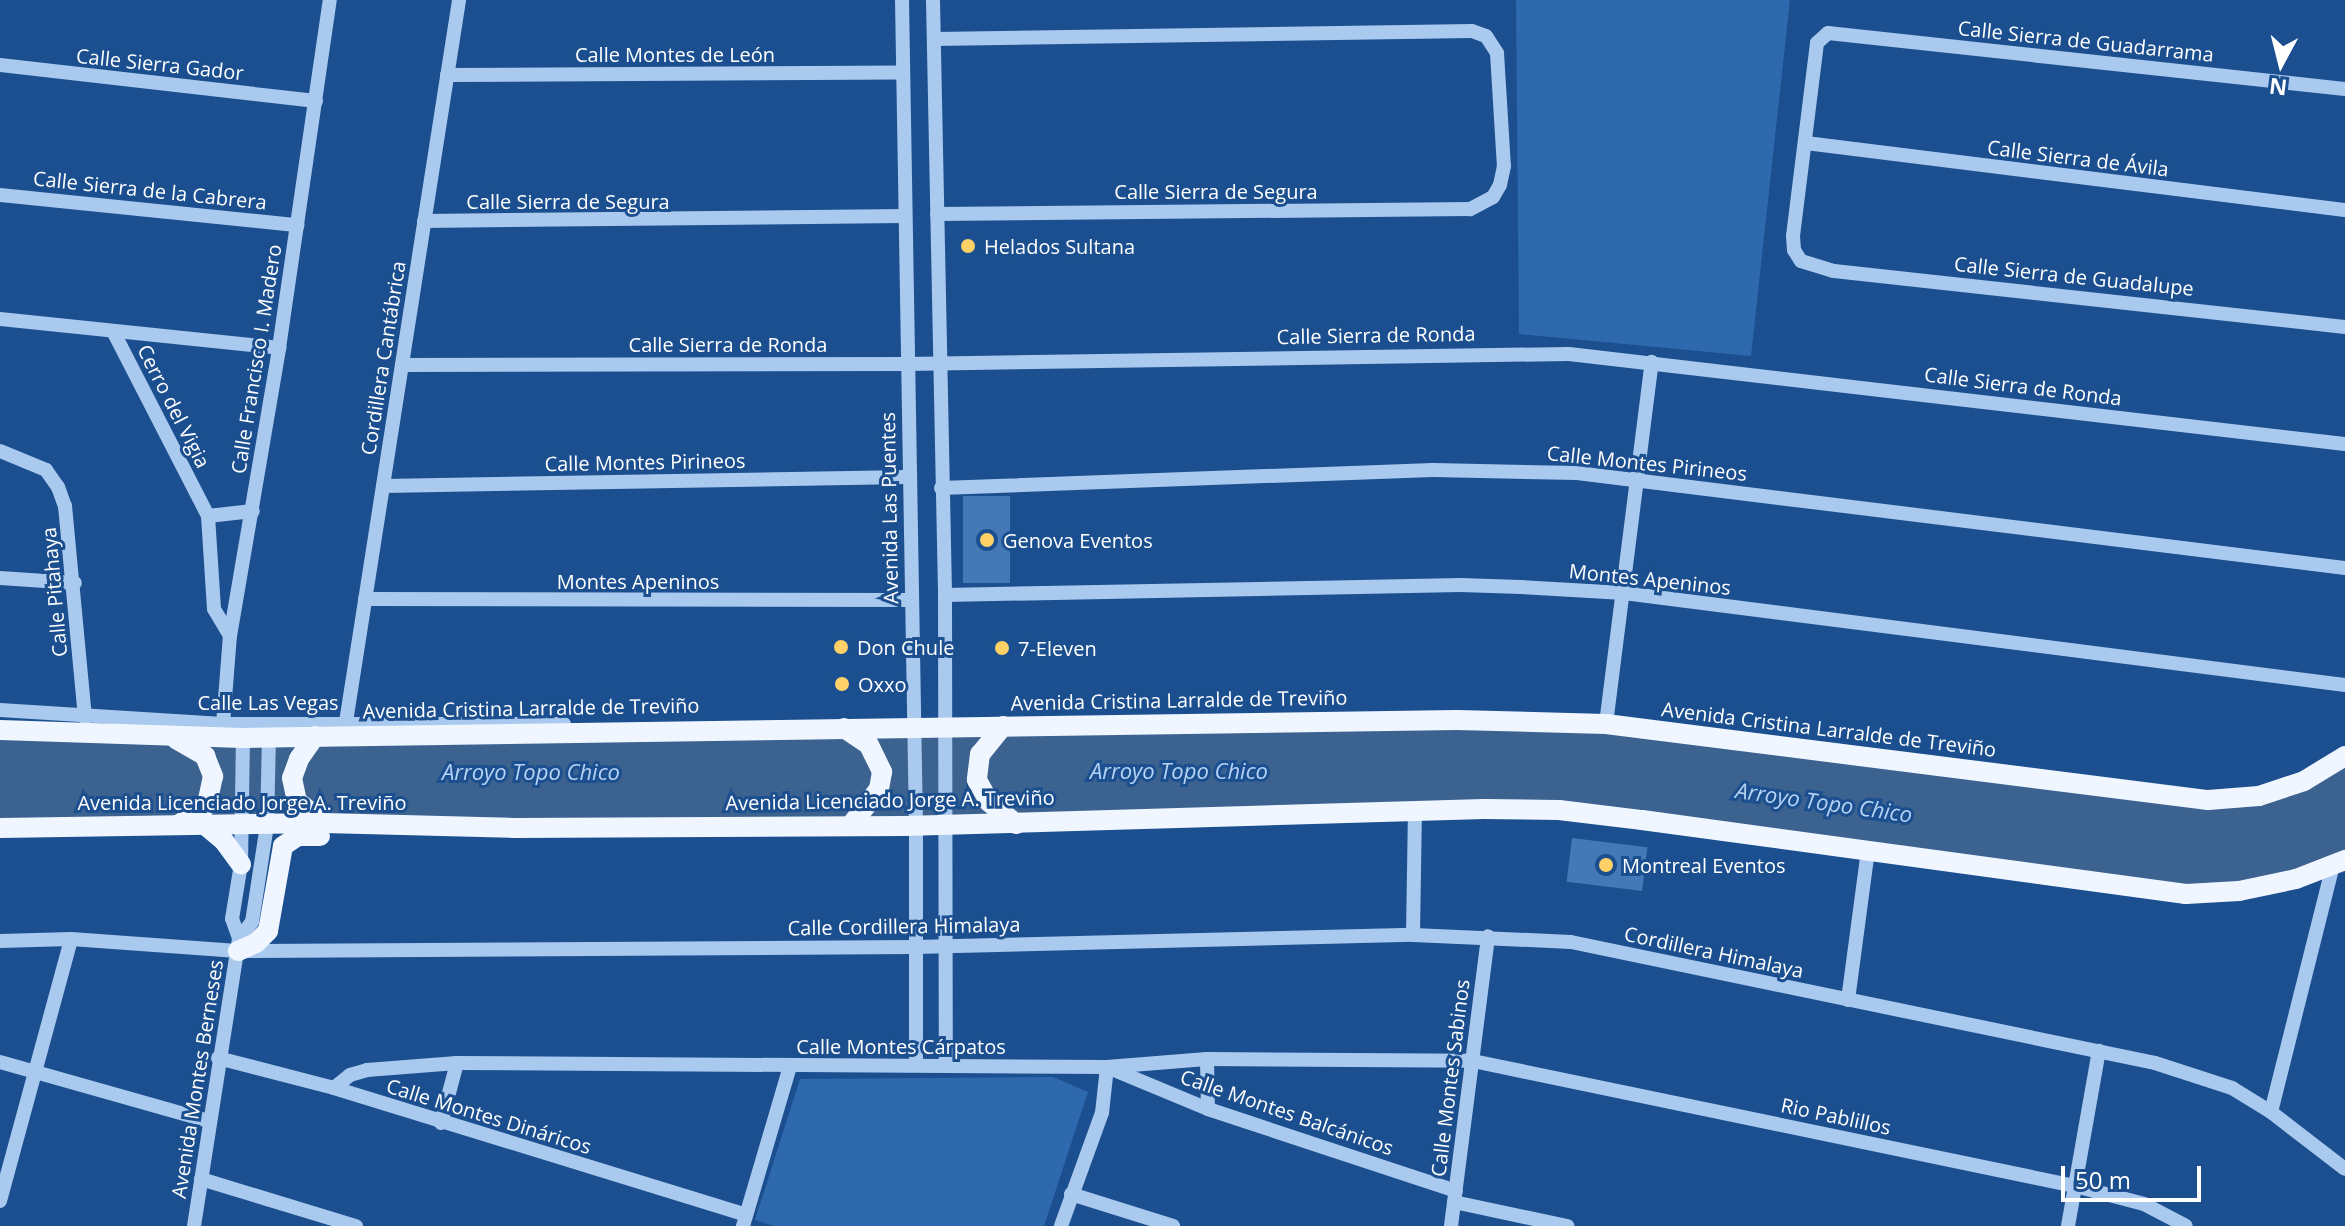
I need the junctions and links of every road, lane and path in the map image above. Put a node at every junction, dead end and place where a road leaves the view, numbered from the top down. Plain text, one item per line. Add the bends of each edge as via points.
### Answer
1 (330, 0) edge
2 (459, 0) edge
3 (902, 0) edge
4 (933, 0) edge
5 (934, 39) junction
6 (0, 65) edge
7 (903, 73) junction
8 (447, 75) junction
9 (2345, 89) edge
10 (316, 101) junction
11 (1806, 143) junction
12 (0, 195) edge
13 (2345, 210) edge
14 (937, 214) junction
15 (905, 216) junction
16 (424, 221) junction
17 (297, 225) junction
18 (0, 319) edge
19 (2345, 327) edge
20 (113, 331) junction
21 (279, 348) junction
22 (1652, 362) junction
23 (907, 364) junction
24 (939, 364) junction
25 (402, 365) junction
26 (2345, 444) edge
27 (0, 451) edge
28 (907, 477) junction
29 (1638, 480) junction
30 (383, 486) junction
31 (941, 488) junction
32 (253, 511) junction
33 (208, 516) junction
34 (2345, 568) edge
35 (0, 578) edge
36 (75, 583) junction
37 (1624, 593) junction
38 (945, 595) junction
39 (365, 599) junction
40 (910, 600) junction
41 (230, 636) junction
42 (2345, 685) edge
43 (0, 710) edge
44 (85, 718) junction
45 (346, 722) junction
46 (223, 724) junction
47 (1606, 724) junction
48 (840, 727) junction
49 (0, 730) edge
50 (584, 731) junction
51 (913, 731) junction
52 (947, 731) junction
53 (997, 732) junction
54 (171, 737) junction
55 (269, 742) junction
56 (310, 742) junction
57 (244, 743) junction
58 (2345, 756) edge
59 (1415, 809) junction
60 (317, 818) junction
61 (203, 819) junction
62 (244, 819) junction
63 (267, 819) junction
64 (1016, 824) junction
65 (851, 825) junction
66 (916, 825) junction
67 (947, 825) junction
68 (0, 828) edge
69 (514, 828) junction
70 (1868, 850) junction
71 (2339, 863) edge
72 (241, 864) junction
73 (1413, 935) junction
74 (1488, 936) junction
75 (71, 939) junction
76 (0, 941) edge
77 (1571, 942) joint
78 (238, 944) junction
79 (946, 946) junction
80 (915, 947) junction
81 (1848, 1000) junction
82 (2099, 1051) junction
83 (218, 1058) junction
84 (1207, 1059) junction
85 (1473, 1061) junction
86 (0, 1062) edge
87 (457, 1063) junction
88 (916, 1064) junction
89 (946, 1064) junction
90 (790, 1066) junction
91 (1107, 1067) junction
92 (34, 1071) junction
93 (334, 1088) junction
94 (1208, 1109) junction
95 (2271, 1112) junction
96 (209, 1121) junction
97 (441, 1123) junction
98 (2345, 1169) edge
99 (201, 1179) junction
100 (2075, 1186) junction
101 (1071, 1194) junction
102 (1455, 1197) junction
103 (0, 1201) edge
104 (745, 1221) edge
105 (194, 1226) edge
106 (356, 1226) edge
107 (1061, 1226) edge
108 (1173, 1226) edge
109 (1451, 1226) edge
110 (1567, 1226) edge
111 (2068, 1226) edge
112 (2186, 1226) edge

1 - 10 street, Calle Francisco I. Madero
2 - 8 street, Cordillera Cantábrica
3 - 7 street, Avenida Las Puentes
4 - 5 street
5 - 14 street
5 - 14 street, Calle Sierra de Segura via 1472,31 1493,43 1500,66 1504,166 1493,197 1470,209
6 - 10 street, Calle Sierra Gador
7 - 8 street, Calle Montes de León
7 - 15 street, Avenida Las Puentes
8 - 16 street, Cordillera Cantábrica
9 - 11 street, Calle Sierra de Guadarrama via 1823,35 1817,43
10 - 17 street, Calle Francisco I. Madero
11 - 13 street, Calle Sierra de Ávila
11 - 19 street, Calle Sierra de Guadalupe via 1793,236 1801,261 1834,271
12 - 17 street, Calle Sierra de la Cabrera
14 - 24 street
15 - 16 street, Calle Sierra de Segura
15 - 23 street, Avenida Las Puentes
16 - 25 street, Cordillera Cantábrica
17 - 21 street, Calle Francisco I. Madero
18 - 20 street
20 - 21 street
20 - 33 street, Cerro del Vigia
21 - 32 street, Calle Francisco I. Madero
22 - 24 street, Calle Sierra de Ronda via 1569,354 1485,354
22 - 26 street, Calle Sierra de Ronda
22 - 29 street
23 - 24 street, Calle Sierra de Ronda
23 - 25 street, Calle Sierra de Ronda
23 - 28 street, Avenida Las Puentes
24 - 31 street
25 - 30 street, Cordillera Cantábrica
27 - 36 street, Calle Pitahaya via 46,470 58,487
28 - 30 street, Calle Montes Pirineos
28 - 40 street, Avenida Las Puentes
29 - 31 street, Calle Montes Pirineos via 1577,473 1433,470
29 - 34 street, Calle Montes Pirineos
29 - 37 street
30 - 39 street, Cordillera Cantábrica
31 - 38 street
32 - 33 street
32 - 41 street, Calle Francisco I. Madero
33 - 41 street, Cerro del Vigia via 214,609
35 - 36 street
36 - 44 street, Calle Pitahaya
37 - 38 street, Montes Apeninos via 1461,585
37 - 42 street, Montes Apeninos
37 - 47 street
38 - 52 street
39 - 40 street, Montes Apeninos
39 - 45 street, Cordillera Cantábrica
40 - 51 street, Avenida Las Puentes
41 - 46 street, Calle Francisco I. Madero
43 - 44 street, Calle Las Vegas
44 - 46 street, Calle Las Vegas
45 - 46 street, Calle Las Vegas
45 - 50 street, Calle Las Vegas via 561,724
47 - 53 main road, Avenida Cristina Larralde de Treviño via 1457,720
47 - 58 main road, Avenida Cristina Larralde de Treviño via 2208,800 2259,796 2304,781
48 - 50 main road, Avenida Cristina Larralde de Treviño
48 - 51 main road, Avenida Cristina Larralde de Treviño
48 - 65 main road via 861,737 882,772 871,802
49 - 54 main road, Avenida Cristina Larralde de Treviño
50 - 56 main road, Avenida Cristina Larralde de Treviño
51 - 52 main road, Avenida Cristina Larralde de Treviño
51 - 66 street, Avenida Las Puentes
52 - 53 main road, Avenida Cristina Larralde de Treviño
52 - 67 street
53 - 64 main road via 977,766 977,780 989,802
54 - 57 main road, Avenida Cristina Larralde de Treviño
54 - 61 main road via 198,750 213,776
55 - 56 main road, Avenida Cristina Larralde de Treviño
55 - 57 main road, Avenida Cristina Larralde de Treviño
55 - 63 street, Avenida Montes Berneses
56 - 60 main road via 292,778 297,801
57 - 62 street, Avenida Montes Berneses
59 - 64 main road, Avenida Licenciado Jorge A. Treviño
59 - 70 main road, Avenida Licenciado Jorge A. Treviño via 1559,810
59 - 73 street
60 - 63 main road, Avenida Licenciado Jorge A. Treviño
60 - 69 main road, Avenida Licenciado Jorge A. Treviño
61 - 62 main road, Avenida Licenciado Jorge A. Treviño
61 - 68 main road, Avenida Licenciado Jorge A. Treviño via 175,826
61 - 72 main road
62 - 63 main road, Avenida Licenciado Jorge A. Treviño
62 - 72 street, Avenida Montes Berneses
63 - 78 street, Avenida Montes Berneses via 252,922
64 - 67 main road, Avenida Licenciado Jorge A. Treviño
65 - 66 main road, Avenida Licenciado Jorge A. Treviño
65 - 69 main road, Avenida Licenciado Jorge A. Treviño
66 - 67 main road, Avenida Licenciado Jorge A. Treviño
66 - 80 street, Avenida Las Puentes
67 - 79 street
69 - 78 main road via 288,840 280,853 268,931 256,943
70 - 71 main road, Avenida Licenciado Jorge A. Treviño via 2186,894 2239,891
70 - 81 street
71 - 95 street
72 - 78 street, Avenida Montes Berneses via 232,919
73 - 74 street, Calle Cordillera Himalaya
73 - 79 street, Calle Cordillera Himalaya
74 - 77 street, Calle Cordillera Himalaya
74 - 85 street, Calle Montes Sabinos
75 - 76 street, Calle Cordillera Himalaya
75 - 78 street, Calle Cordillera Himalaya
75 - 92 street
77 - 81 street, Cordillera Himalaya
78 - 80 street, Calle Cordillera Himalaya
78 - 83 street, Avenida Montes Berneses
79 - 80 street, Calle Cordillera Himalaya
79 - 89 street
80 - 88 street, Avenida Las Puentes
81 - 82 street, Cordillera Himalaya
82 - 95 street, Cordillera Himalaya via 2196,1075 2232,1088
82 - 100 street
83 - 93 street, Calle Montes Dináricos
83 - 96 street, Avenida Montes Berneses
84 - 85 street, Calle Montes Cárpatos
84 - 91 street, Calle Montes Cárpatos
84 - 94 street
85 - 100 street, Rio Pablillos
85 - 102 street, Calle Montes Sabinos
86 - 92 street
87 - 90 street, Calle Montes Cárpatos
87 - 93 street, Calle Montes Cárpatos via 367,1070
87 - 97 street
88 - 89 street, Calle Montes Cárpatos
88 - 90 street, Calle Montes Cárpatos
89 - 91 street, Calle Montes Cárpatos
90 - 104 street
91 - 94 street, Calle Montes Balcánicos
91 - 101 street via 1102,1113
92 - 96 street
92 - 103 street
93 - 97 street, Calle Montes Dináricos
94 - 102 street, Calle Montes Balcánicos
95 - 98 street, Cordillera Himalaya
96 - 99 street, Avenida Montes Berneses
97 - 104 street, Calle Montes Dináricos
99 - 105 street, Avenida Montes Berneses
99 - 106 street
100 - 111 street
100 - 112 street, Rio Pablillos via 2144,1204
101 - 107 street
101 - 108 street
102 - 109 street, Calle Montes Sabinos
102 - 110 street, Calle Montes Balcánicos

